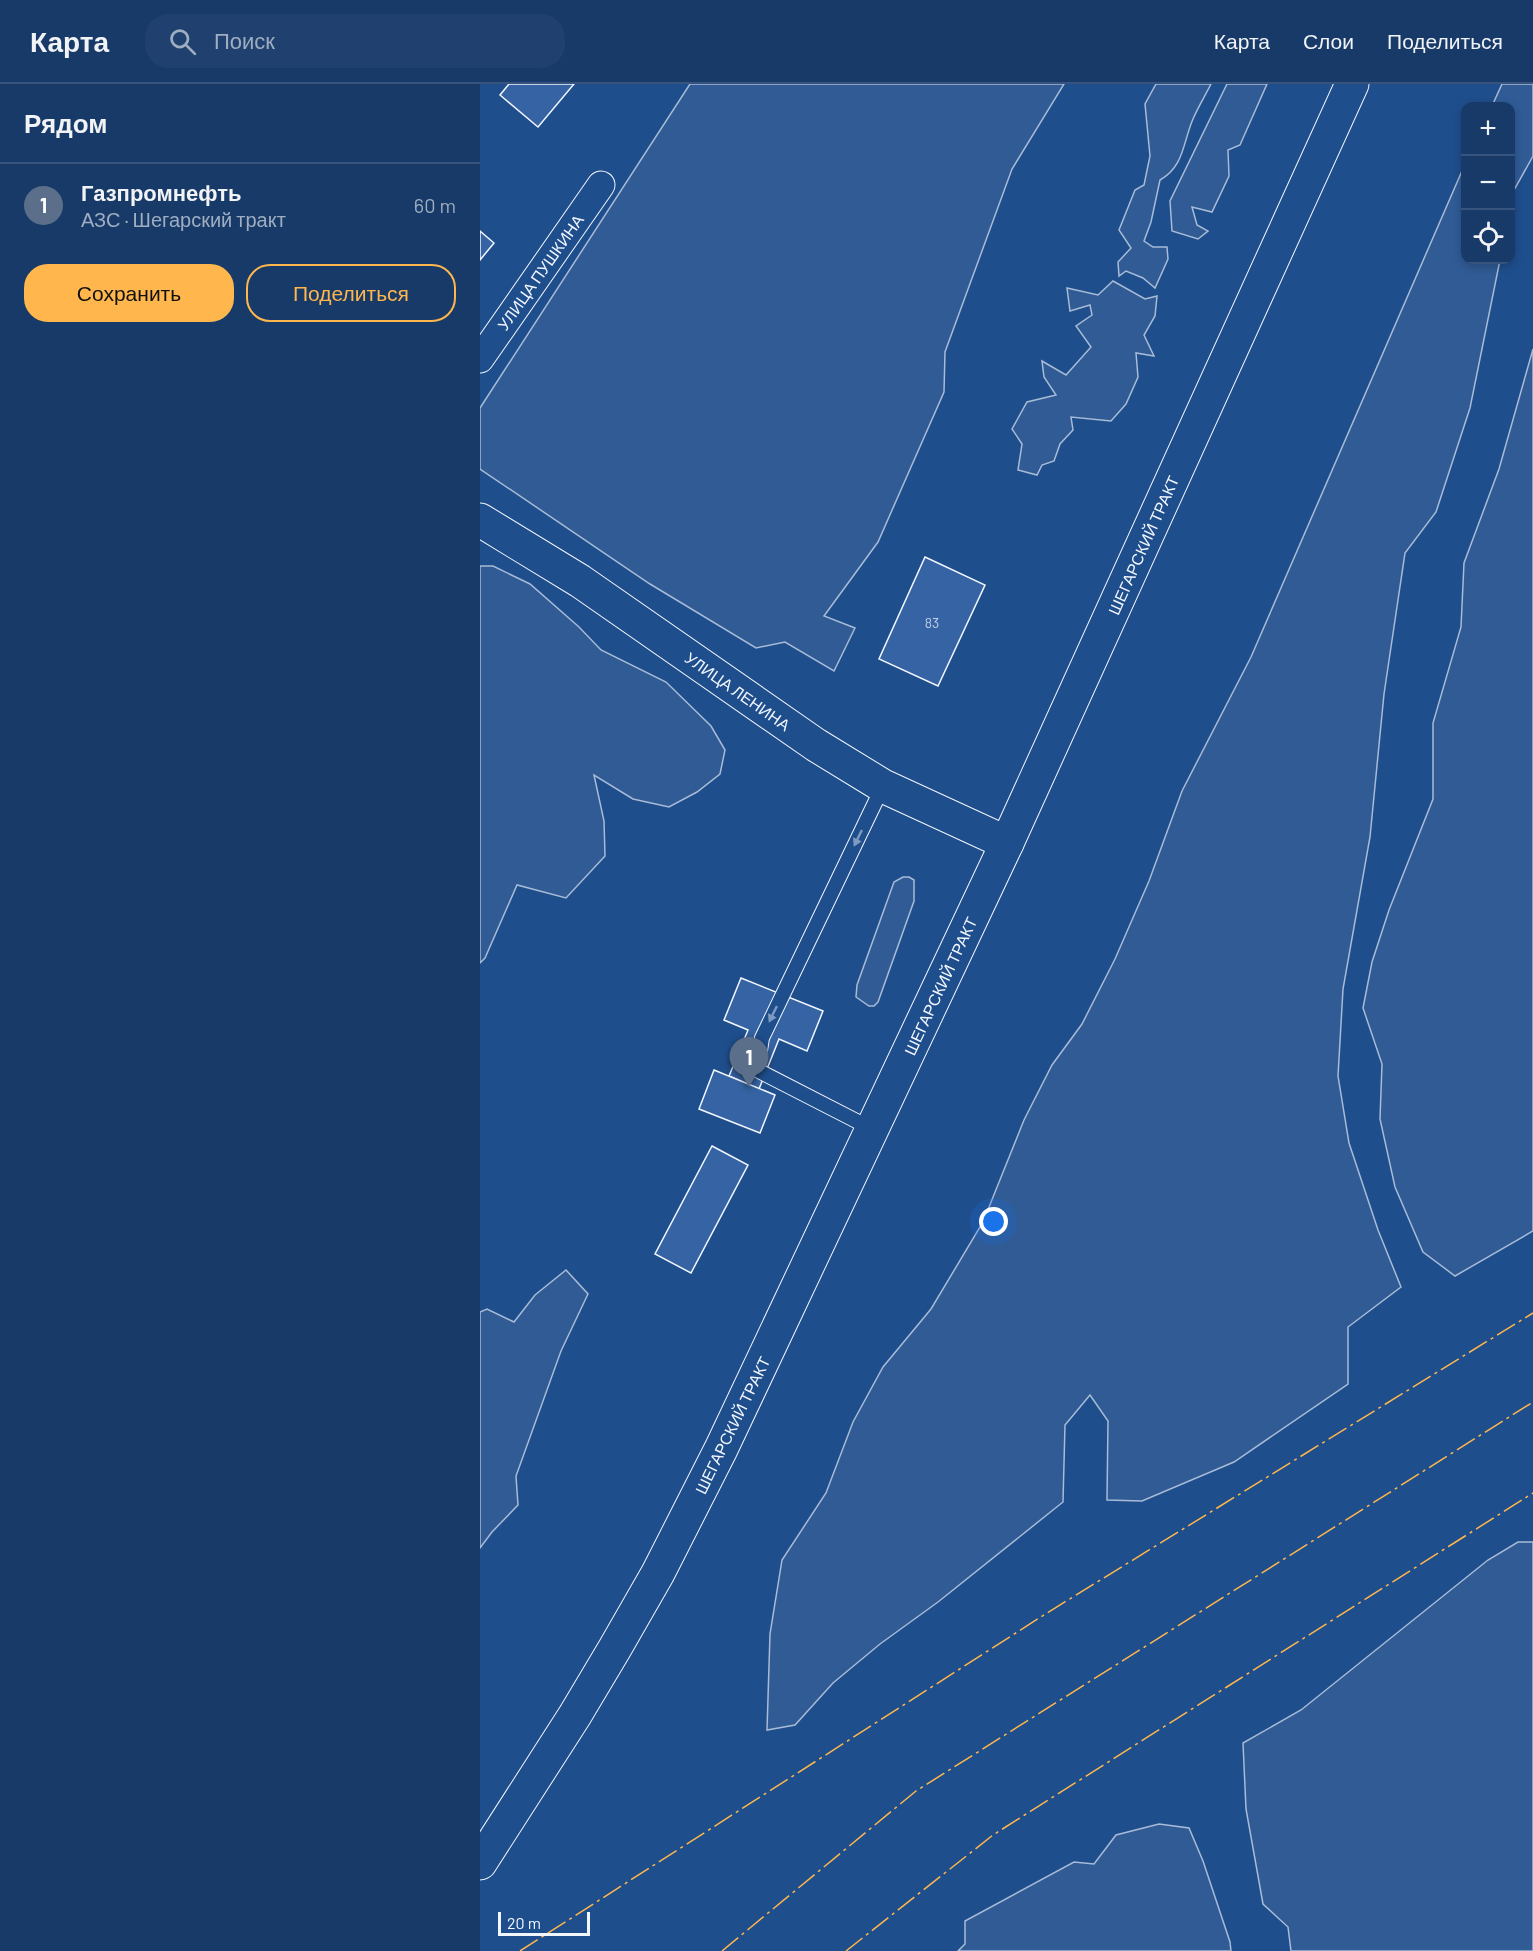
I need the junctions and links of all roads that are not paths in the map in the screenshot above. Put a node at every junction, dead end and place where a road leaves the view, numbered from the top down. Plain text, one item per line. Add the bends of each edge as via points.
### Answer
1 (1352, 84) edge
2 (601, 185) dead end
3 (480, 359) edge
4 (480, 520) edge
5 (883, 786) junction
6 (1008, 843) junction
7 (872, 1129) junction
8 (480, 1863) edge

1 - 6 main road, ШЕГАРСКИЙ ТРАКТ
2 - 3 street, УЛИЦА ПУШКИНА
4 - 5 main road, УЛИЦА ЛЕНИНА via 580,581 816,745
5 - 6 main road, УЛИЦА ЛЕНИНА
5 -> 7 lane via 762,1038 757,1070
6 - 7 main road, ШЕГАРСКИЙ ТРАКТ
7 - 8 main road, ШЕГАРСКИЙ ТРАКТ via 658,1573 575,1715

